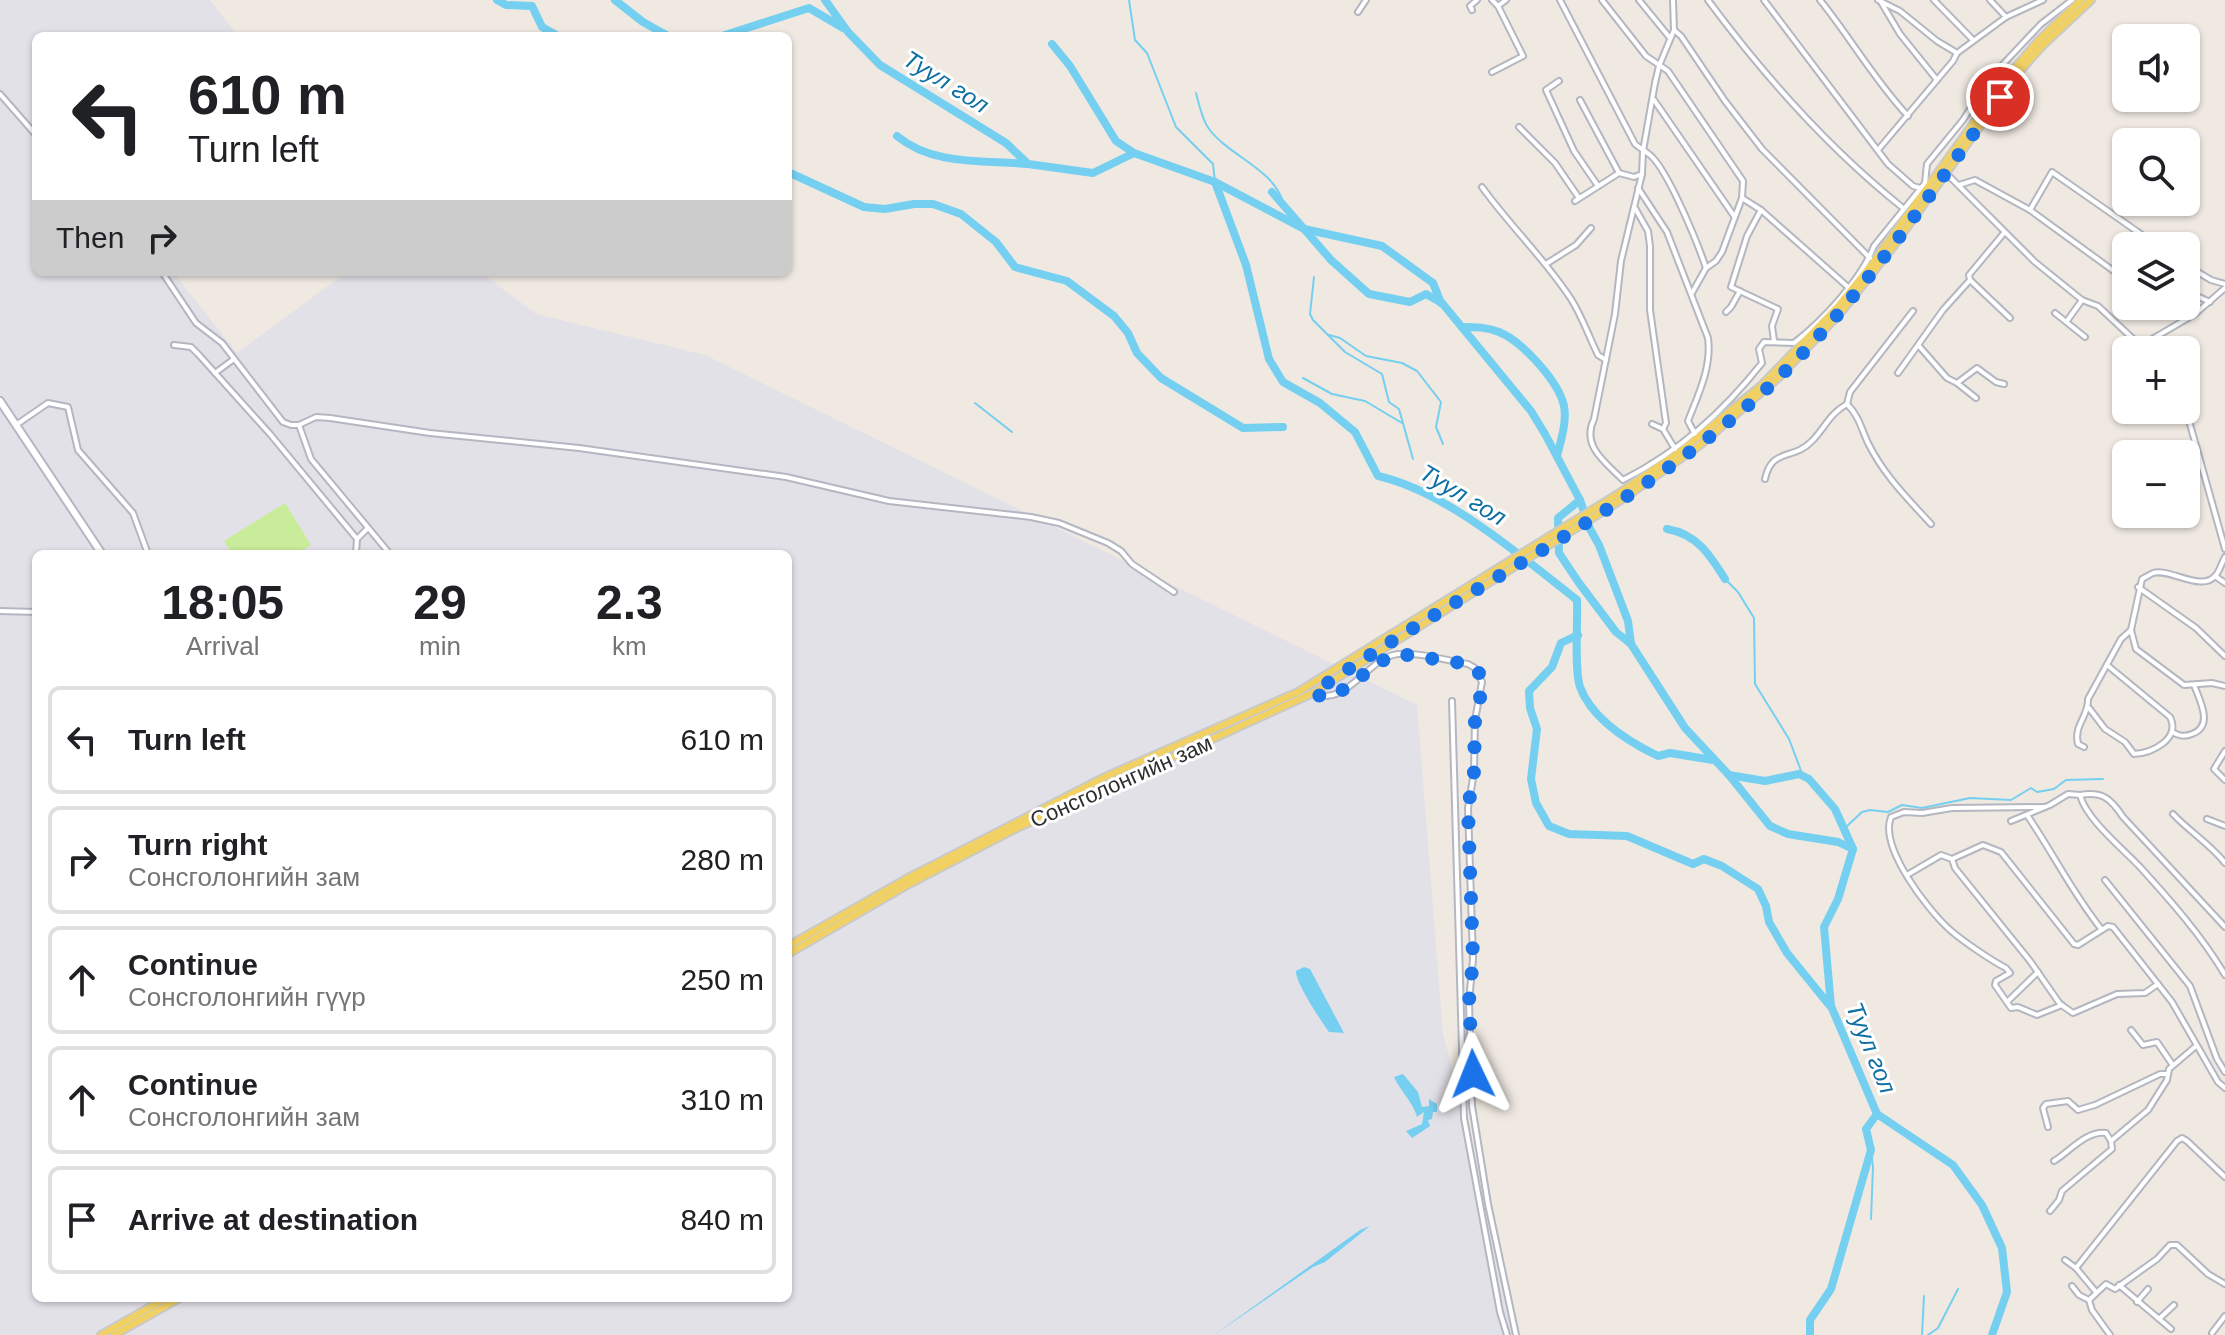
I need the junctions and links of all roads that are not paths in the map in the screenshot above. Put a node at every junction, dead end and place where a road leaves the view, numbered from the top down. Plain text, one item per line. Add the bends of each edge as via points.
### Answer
1 (1366, 0) edge
2 (1477, 0) edge
3 (1492, 0) edge
4 (1506, 0) edge
5 (1560, 0) edge
6 (1602, 0) edge
7 (1639, 0) edge
8 (1673, 0) edge
9 (1708, 0) edge
10 (1820, 0) edge
11 (1934, 0) edge
12 (1990, 0) edge
13 (2043, 0) edge
14 (2057, 0) edge
15 (2072, 0) edge
16 (2081, 0) edge
17 (2091, 0) edge
18 (1768, 1) edge
19 (1880, 1) edge
20 (1498, 6) junction
21 (1472, 10) dead end
22 (2066, 10) junction
23 (1358, 12) dead end
24 (2006, 17) junction
25 (1674, 30) junction
26 (1670, 38) junction
27 (1973, 40) junction
28 (1957, 53) junction
29 (1659, 66) junction
30 (1492, 72) dead end
31 (1937, 80) junction
32 (1559, 81) dead end
33 (1987, 85) junction
34 (1997, 90) junction
35 (0, 94) edge
36 (1653, 98) junction
37 (1580, 100) dead end
38 (1908, 116) junction
39 (1978, 122) junction
40 (1519, 127) dead end
41 (32, 130) edge
42 (1878, 150) junction
43 (1643, 151) junction
44 (1619, 173) junction
45 (1946, 173) junction
46 (1642, 174) junction
47 (1959, 185) junction
48 (1598, 186) junction
49 (1482, 187) dead end
50 (1638, 188) junction
51 (1923, 190) junction
52 (1742, 198) junction
53 (1634, 207) junction
54 (1903, 208) junction
55 (1761, 210) junction
56 (2030, 210) junction
57 (1734, 216) junction
58 (1591, 228) dead end
59 (2138, 232) edge
60 (2004, 233) junction
61 (1870, 258) junction
62 (1546, 264) junction
63 (1706, 268) junction
64 (2112, 270) edge
65 (2200, 273) edge
66 (165, 276) edge
67 (1970, 280) junction
68 (2225, 286) edge
69 (1848, 287) junction
70 (1740, 291) junction
71 (1692, 293) junction
72 (2200, 297) edge
73 (2082, 300) junction
74 (2210, 302) junction
75 (1913, 311) dead end
76 (1726, 312) dead end
77 (2055, 313) dead end
78 (2010, 318) dead end
79 (2067, 322) junction
80 (1818, 325) junction
81 (2130, 336) edge
82 (2160, 336) edge
83 (2085, 337) dead end
84 (1774, 341) junction
85 (174, 345) dead end
86 (1919, 346) junction
87 (234, 359) junction
88 (1606, 360) junction
89 (215, 373) junction
90 (1898, 373) dead end
91 (1957, 383) junction
92 (2004, 384) dead end
93 (1738, 393) junction
94 (1976, 398) dead end
95 (0, 401) edge
96 (1743, 402) junction
97 (1847, 404) junction
98 (1652, 424) dead end
99 (2190, 424) edge
100 (16, 425) junction
101 (299, 425) junction
102 (1663, 429) junction
103 (1696, 436) junction
104 (1679, 448) junction
105 (1765, 479) dead end
106 (1621, 496) junction
107 (1931, 524) dead end
108 (368, 528) junction
109 (357, 539) junction
110 (2225, 549) edge
111 (99, 550) edge
112 (147, 550) edge
113 (356, 550) edge
114 (387, 550) edge
115 (2225, 557) edge
116 (2215, 576) junction
117 (2225, 583) edge
118 (2138, 587) junction
119 (1174, 592) dead end
120 (1450, 602) junction
121 (0, 611) edge
122 (32, 612) edge
123 (2131, 630) junction
124 (2225, 656) edge
125 (2107, 665) junction
126 (2194, 685) junction
127 (2225, 686) edge
128 (1313, 693) junction
129 (1452, 701) dead end
130 (2089, 708) junction
131 (2172, 732) junction
132 (2084, 747) dead end
133 (2225, 751) edge
134 (2225, 780) edge
135 (2080, 795) junction
136 (2044, 807) junction
137 (2173, 814) dead end
138 (2027, 815) junction
139 (2207, 819) dead end
140 (2011, 821) dead end
141 (2225, 826) edge
142 (1952, 859) junction
143 (2225, 863) edge
144 (1907, 875) junction
145 (2105, 880) dead end
146 (2225, 927) edge
147 (2102, 930) junction
148 (792, 944) edge
149 (792, 952) edge
150 (2038, 972) junction
151 (2225, 975) edge
152 (2158, 984) junction
153 (2007, 1002) junction
154 (2062, 1005) junction
155 (2131, 1030) dead end
156 (2197, 1045) junction
157 (2172, 1064) junction
158 (2225, 1072) edge
159 (2166, 1074) junction
160 (2225, 1088) edge
161 (2048, 1127) dead end
162 (2111, 1141) junction
163 (2054, 1161) dead end
164 (2225, 1177) edge
165 (2050, 1211) dead end
166 (2065, 1260) dead end
167 (2076, 1268) junction
168 (2225, 1284) edge
169 (2119, 1285) junction
170 (2072, 1286) dead end
171 (2148, 1289) dead end
172 (2096, 1292) junction
173 (2089, 1300) junction
174 (159, 1302) edge
175 (173, 1302) edge
176 (2137, 1302) junction
177 (2174, 1305) dead end
178 (2225, 1316) edge
179 (2160, 1318) junction
180 (2171, 1329) dead end
181 (2212, 1333) edge
182 (101, 1335) edge
183 (114, 1335) edge
184 (1507, 1335) edge
185 (1516, 1335) edge
186 (2110, 1335) edge

1 - 23 street
2 - 21 street
3 - 20 street
4 - 20 street
5 - 43 street
6 - 29 street
7 - 26 street
8 - 25 street
9 - 54 street via 1810,126
10 - 38 street
11 - 27 street
12 - 24 street
13 - 24 street
14 - 22 street
15 - 22 street
16 - 22 main road
17 - 39 main road via 2044,44
18 - 42 street
19 - 28 street
19 - 31 street
20 - 30 street via 1523,56
22 - 33 street via 2041,24
22 - 34 main road
24 - 27 street
25 - 26 street
25 - 61 street via 1762,149
26 - 29 street
27 - 28 street
28 - 31 street
29 - 36 street
29 - 52 street via 1681,88 1743,181
31 - 38 street
32 - 48 street via 1546,90 1574,151
33 - 34 street
33 - 51 street via 1927,164
34 - 39 main road
35 - 41 street
36 - 43 street
36 - 57 street
37 - 44 street
38 - 42 street
39 - 45 main road
39 - 51 main road
40 - 48 street via 1555,163 1577,200
42 - 51 street
43 - 46 street
43 - 63 street via 1665,179
44 - 46 street
44 - 48 street
45 - 47 street
45 - 106 main road via 1866,281 1788,368 1726,424
46 - 50 street
47 - 56 street via 1975,180
47 - 60 street
49 - 62 street
50 - 53 street
50 - 71 street via 1667,232
51 - 54 street
51 - 80 main road via 1872,264
52 - 55 street
52 - 57 street
53 - 88 street
53 - 102 street via 1650,246 1650,310
54 - 61 street
55 - 69 street
55 - 70 street via 1731,287
56 - 59 street via 2052,172
56 - 64 street
57 - 63 street via 1722,252
58 - 62 street
60 - 67 street
60 - 73 street
61 - 69 street
62 - 88 street via 1573,302 1598,355
63 - 71 street
65 - 68 street
66 - 87 street via 196,323
67 - 78 street
67 - 86 street
68 - 74 street
69 - 80 street
70 - 76 street
70 - 84 street via 1778,309
71 - 103 street via 1709,350 1688,421
72 - 74 street
73 - 79 street
73 - 81 street via 2098,306
74 - 82 street
75 - 97 street via 1850,392
77 - 79 street
79 - 83 street
80 - 84 street via 1794,343
80 - 96 main road
84 - 93 street via 1759,349 1762,363
85 - 89 street via 191,347
86 - 90 street
86 - 91 street
87 - 89 street
87 - 101 street via 283,422
88 - 104 street via 1588,432 1592,446 1623,480
89 - 109 street
91 - 92 street via 1977,368
91 - 94 street
93 - 96 street
93 - 103 street
95 - 100 main road
96 - 103 main road
97 - 105 street via 1833,412 1811,443 1771,462
97 - 107 street via 1896,487
98 - 102 street
99 - 110 street
100 - 111 main road
100 - 112 street via 48,403 68,407 78,450 133,513
101 - 108 street via 311,459
101 - 119 street via 316,417 330,418 579,448 786,477 889,501 1059,523 1108,543
102 - 104 street
103 - 104 main road
104 - 106 main road
106 - 120 main road
108 - 109 street
108 - 114 street
109 - 113 street
115 - 116 street
116 - 117 street
116 - 118 street via 2197,581 2152,573
118 - 123 street
118 - 124 street
120 - 128 main road, Сонсголонгийн зам
120 - 148 main road, Сонсголонгийн зам via 1298,692 1092,783
121 - 122 street
123 - 125 street
123 - 126 street via 2136,649 2184,685
125 - 130 street via 2088,699
125 - 131 street via 2170,717
126 - 127 street
126 - 131 street via 2205,722 2196,733
128 - 149 main road, Сонсголонгийн зам via 1017,828
128 - 185 street via 1337,694 1385,659 1401,654 1468,664 1482,682 1468,808 1472,1106
129 - 184 street via 1464,1118
130 - 131 street via 2134,754 2156,749
130 - 132 street via 2076,730 2078,744
133 - 134 street via 2214,769
135 - 136 street via 2068,794
135 - 146 street via 2109,798
135 - 151 street via 2091,815 2211,950
136 - 138 street
136 - 144 street via 1898,813 1888,826
137 - 143 street
138 - 140 street
138 - 147 street
139 - 141 street
142 - 144 street via 1941,855
142 - 147 street via 1979,845 1994,848 2074,944
142 - 150 street
144 - 153 street via 1951,931 2006,968 2010,975 1995,985
145 - 158 street via 2190,986
147 - 152 street via 2113,927
150 - 153 street
150 - 154 street
152 - 154 street via 2145,993 2117,994 2073,1013
152 - 156 street
153 - 154 street via 2037,1015
155 - 157 street via 2143,1045 2157,1042
156 - 157 street
156 - 160 street
157 - 159 street
159 - 161 street via 2078,1110 2068,1101 2046,1104
159 - 162 street via 2148,1110
162 - 163 street via 2099,1132
162 - 165 street via 2112,1149 2062,1191
164 - 167 street via 2187,1141 2177,1141
166 - 167 street
167 - 172 street
168 - 169 street via 2177,1245 2170,1245
169 - 172 street via 2115,1289 2106,1284
169 - 176 street
170 - 173 street
171 - 176 street
172 - 173 street
173 - 186 street
174 - 182 main road
175 - 183 main road
176 - 179 street
177 - 179 street
178 - 181 street
179 - 180 street

